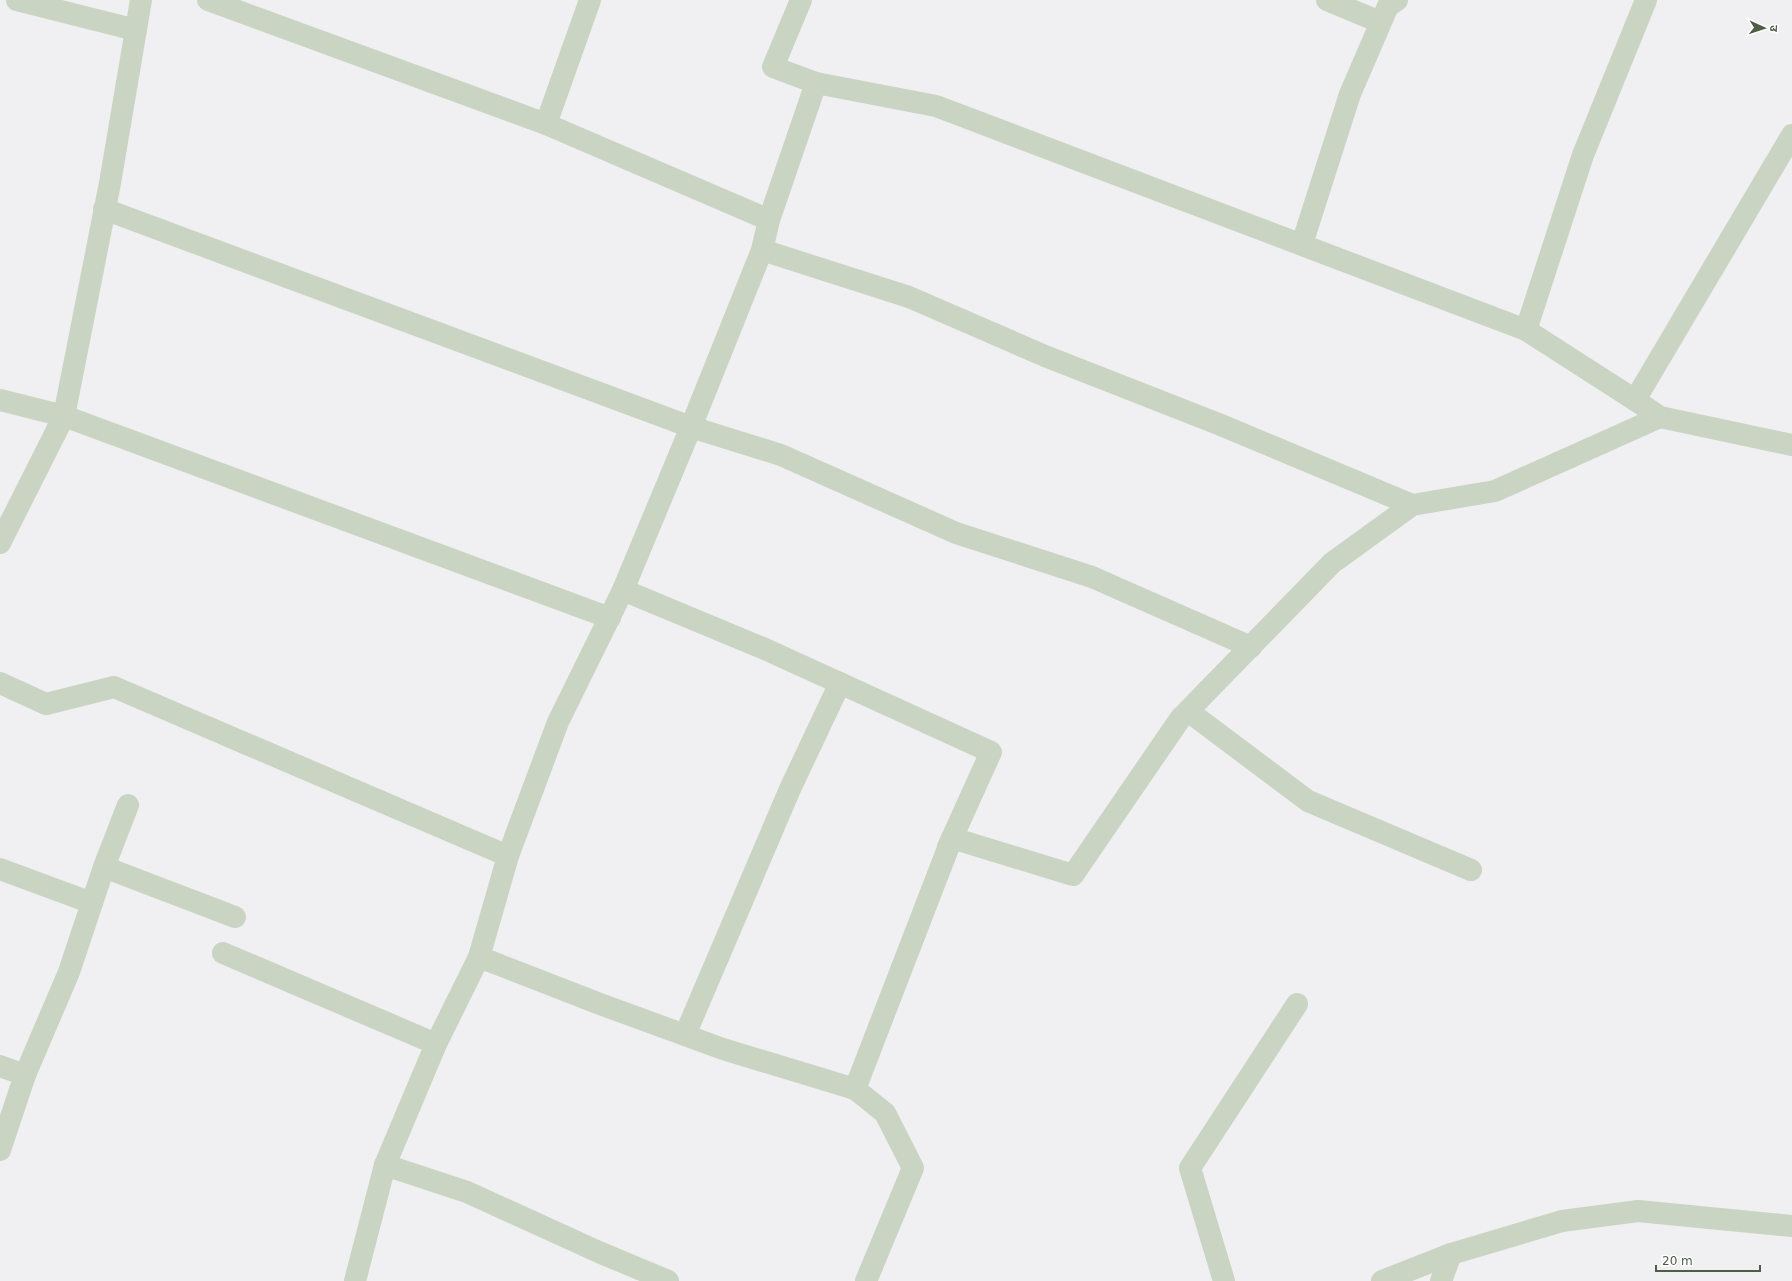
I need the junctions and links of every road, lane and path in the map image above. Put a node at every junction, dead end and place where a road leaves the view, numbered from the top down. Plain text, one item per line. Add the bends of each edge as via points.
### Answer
1 (17, 0) edge
2 (140, 0) edge
3 (208, 0) edge
4 (590, 0) edge
5 (801, 0) edge
6 (1327, 0) edge
7 (1397, 0) edge
8 (1646, 0) edge
9 (1380, 22) junction
10 (136, 30) junction
11 (816, 83) junction
12 (546, 124) junction
13 (1792, 135) edge
14 (104, 209) junction
15 (769, 220) junction
16 (1302, 244) junction
17 (762, 250) junction
18 (1526, 330) junction
19 (0, 400) edge
20 (1635, 400) junction
21 (64, 416) junction
22 (1660, 417) junction
23 (691, 427) junction
24 (1792, 445) edge
25 (1412, 505) junction
26 (0, 543) edge
27 (623, 590) junction
28 (610, 618) junction
29 (1250, 647) junction
30 (840, 683) junction
31 (0, 684) edge
32 (1188, 711) junction
33 (128, 805) dead end
34 (948, 846) junction
35 (508, 856) junction
36 (104, 867) junction
37 (0, 869) edge
38 (1471, 870) dead end
39 (92, 903) junction
40 (235, 917) dead end
41 (223, 953) dead end
42 (479, 957) junction
43 (1297, 1004) dead end
44 (685, 1035) junction
45 (436, 1044) junction
46 (0, 1066) edge
47 (25, 1075) junction
48 (855, 1089) junction
49 (0, 1150) edge
50 (385, 1165) junction
51 (1792, 1226) edge
52 (1451, 1254) junction
53 (356, 1281) edge
54 (668, 1281) edge
55 (866, 1281) edge
56 (1224, 1281) edge
57 (1382, 1281) edge
58 (1441, 1281) edge

1 - 10 street
2 - 10 street
3 - 12 street
4 - 12 street
5 - 11 street via 773,67
6 - 9 street
7 - 9 street via 1388,6
8 - 18 street via 1583,155
9 - 16 street via 1350,94
10 - 14 street
11 - 15 street
11 - 16 street via 936,106
12 - 15 street
13 - 20 street
14 - 21 street
14 - 23 street
15 - 17 street
16 - 18 street
17 - 23 street
17 - 25 street via 909,297 1045,356
18 - 20 street
19 - 21 street
20 - 22 street
21 - 26 street
21 - 28 street
22 - 24 street
22 - 25 street via 1495,491
23 - 27 street
23 - 29 street via 781,455 956,533 1092,577
25 - 29 street via 1332,563
27 - 28 street
27 - 30 street
28 - 35 street via 558,722
29 - 32 street
30 - 34 street via 991,752
30 - 44 street via 790,789
31 - 35 street via 46,704 114,687
32 - 34 street via 1073,875 952,838
32 - 38 street via 1308,801
33 - 36 street
34 - 48 street
35 - 42 street
36 - 39 street
36 - 40 street
37 - 39 street
39 - 47 street via 69,972
41 - 45 street
42 - 44 street
42 - 45 street
43 - 56 street via 1190,1168
44 - 48 street
45 - 50 street
46 - 47 street
47 - 49 street
48 - 55 street via 885,1113 913,1168
50 - 53 street
50 - 54 street via 467,1192
51 - 52 street via 1638,1211 1562,1221
52 - 57 street
52 - 58 street

